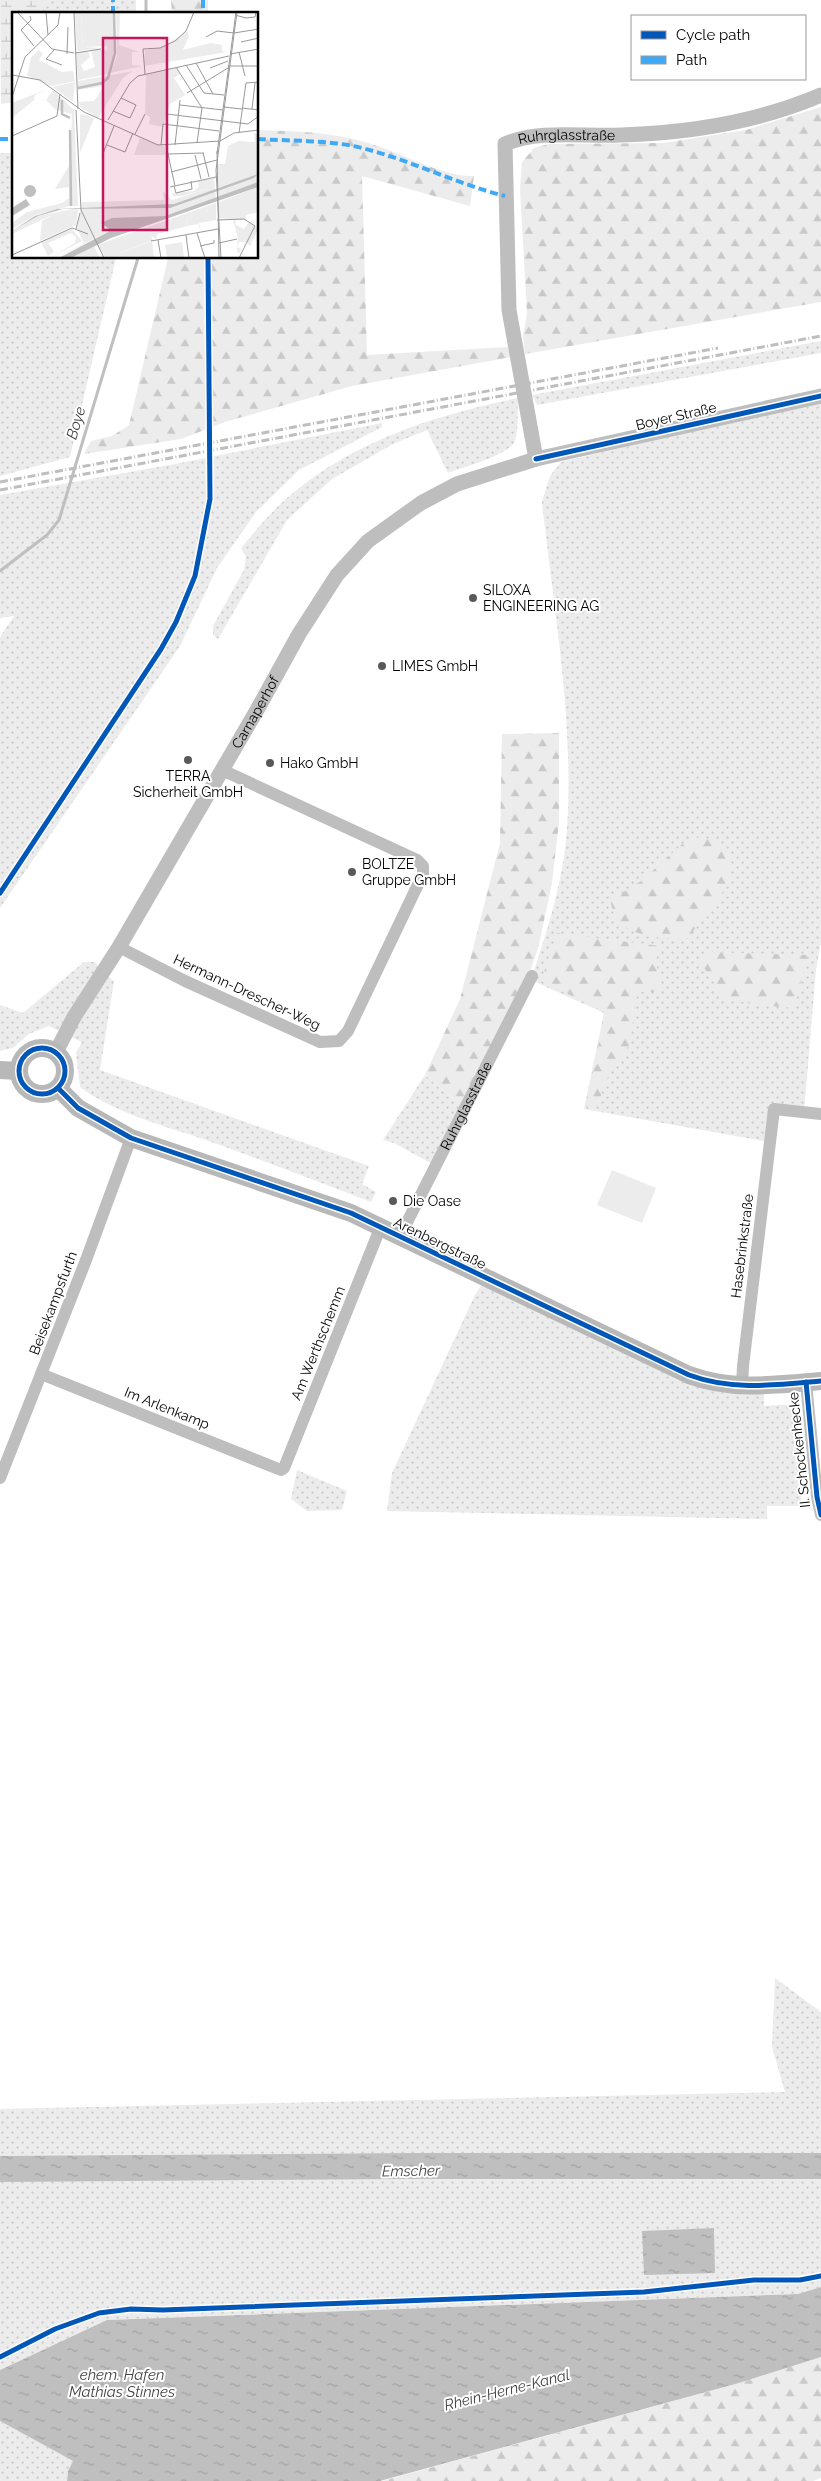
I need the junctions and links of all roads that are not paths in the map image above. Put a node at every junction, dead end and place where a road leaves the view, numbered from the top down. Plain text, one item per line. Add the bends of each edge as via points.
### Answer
1 (821, 95) edge
2 (821, 396) edge
3 (536, 459) junction
4 (222, 770) junction
5 (119, 946) junction
6 (532, 976) dead end
7 (56, 1052) junction
8 (0, 1070) edge
9 (19, 1071) junction
10 (58, 1088) junction
11 (821, 1114) edge
12 (131, 1138) junction
13 (381, 1226) junction
14 (400, 1236) junction
15 (41, 1374) junction
16 (814, 1382) edge
17 (742, 1386) junction
18 (281, 1470) joint
19 (0, 1478) edge
20 (819, 1497) edge
21 (821, 1515) edge

1 - 3 street, Ruhrglasstraße via 769,113 685,131 521,137 505,144 509,310
2 - 3 street, Boyer Straße
3 - 4 street, Carnaperhof via 451,487 421,503 368,541 337,575 316,607
4 - 5 street, Carnaperhof
4 - 5 street, Hermann-Drescher-Weg via 418,860 423,866 423,874 400,928 348,1031 338,1041 320,1042 185,981
5 - 7 street, Carnaperhof
6 - 14 street, Ruhrglasstraße
7 - 9 main road via 44,1048 31,1050 22,1059
7 - 10 main road via 62,1058 65,1070
8 - 9 main road
9 - 10 main road via 22,1084 33,1093 46,1094
10 - 12 main road, Arenbergstraße via 78,1108
11 - 17 street, Hasebrinkstraße via 774,1109
12 - 13 main road, Arenbergstraße via 322,1202
12 - 15 street, Beisekampsfurth
13 - 14 main road, Arenbergstraße
13 - 18 street, Am Werthschemm
14 - 17 main road, Arenbergstraße via 689,1375 717,1384
15 - 18 street, Im Arlenkamp
15 - 19 street, Beisekampsfurth
16 - 17 main road, Arenbergstraße
16 - 20 street, II. Schockenhecke
20 - 21 street, II. Schockenhecke

